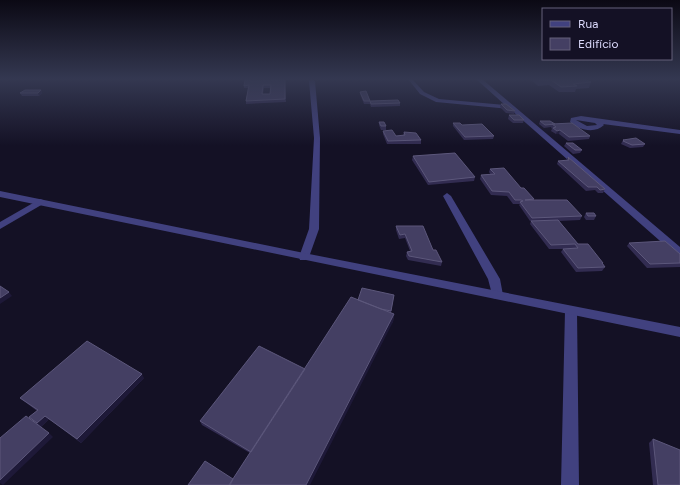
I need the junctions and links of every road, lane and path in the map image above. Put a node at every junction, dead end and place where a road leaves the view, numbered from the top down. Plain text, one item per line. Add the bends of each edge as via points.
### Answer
1 (314, 102) edge
2 (446, 102) edge
3 (506, 102) edge
4 (512, 107) junction
5 (597, 121) dead end
6 (680, 132) edge
7 (0, 194) edge
8 (447, 196) dead end
9 (40, 202) junction
10 (0, 226) edge
11 (680, 253) edge
12 (304, 257) junction
13 (497, 295) junction
14 (571, 311) junction
15 (680, 332) edge
16 (570, 485) edge

1 - 12 street via 317,138 314,229
2 - 4 street
3 - 4 street
4 - 11 street
5 - 6 street
7 - 9 street
8 - 13 street via 494,279
9 - 10 street
9 - 12 street
12 - 13 street
13 - 14 street
14 - 15 street
14 - 16 street

